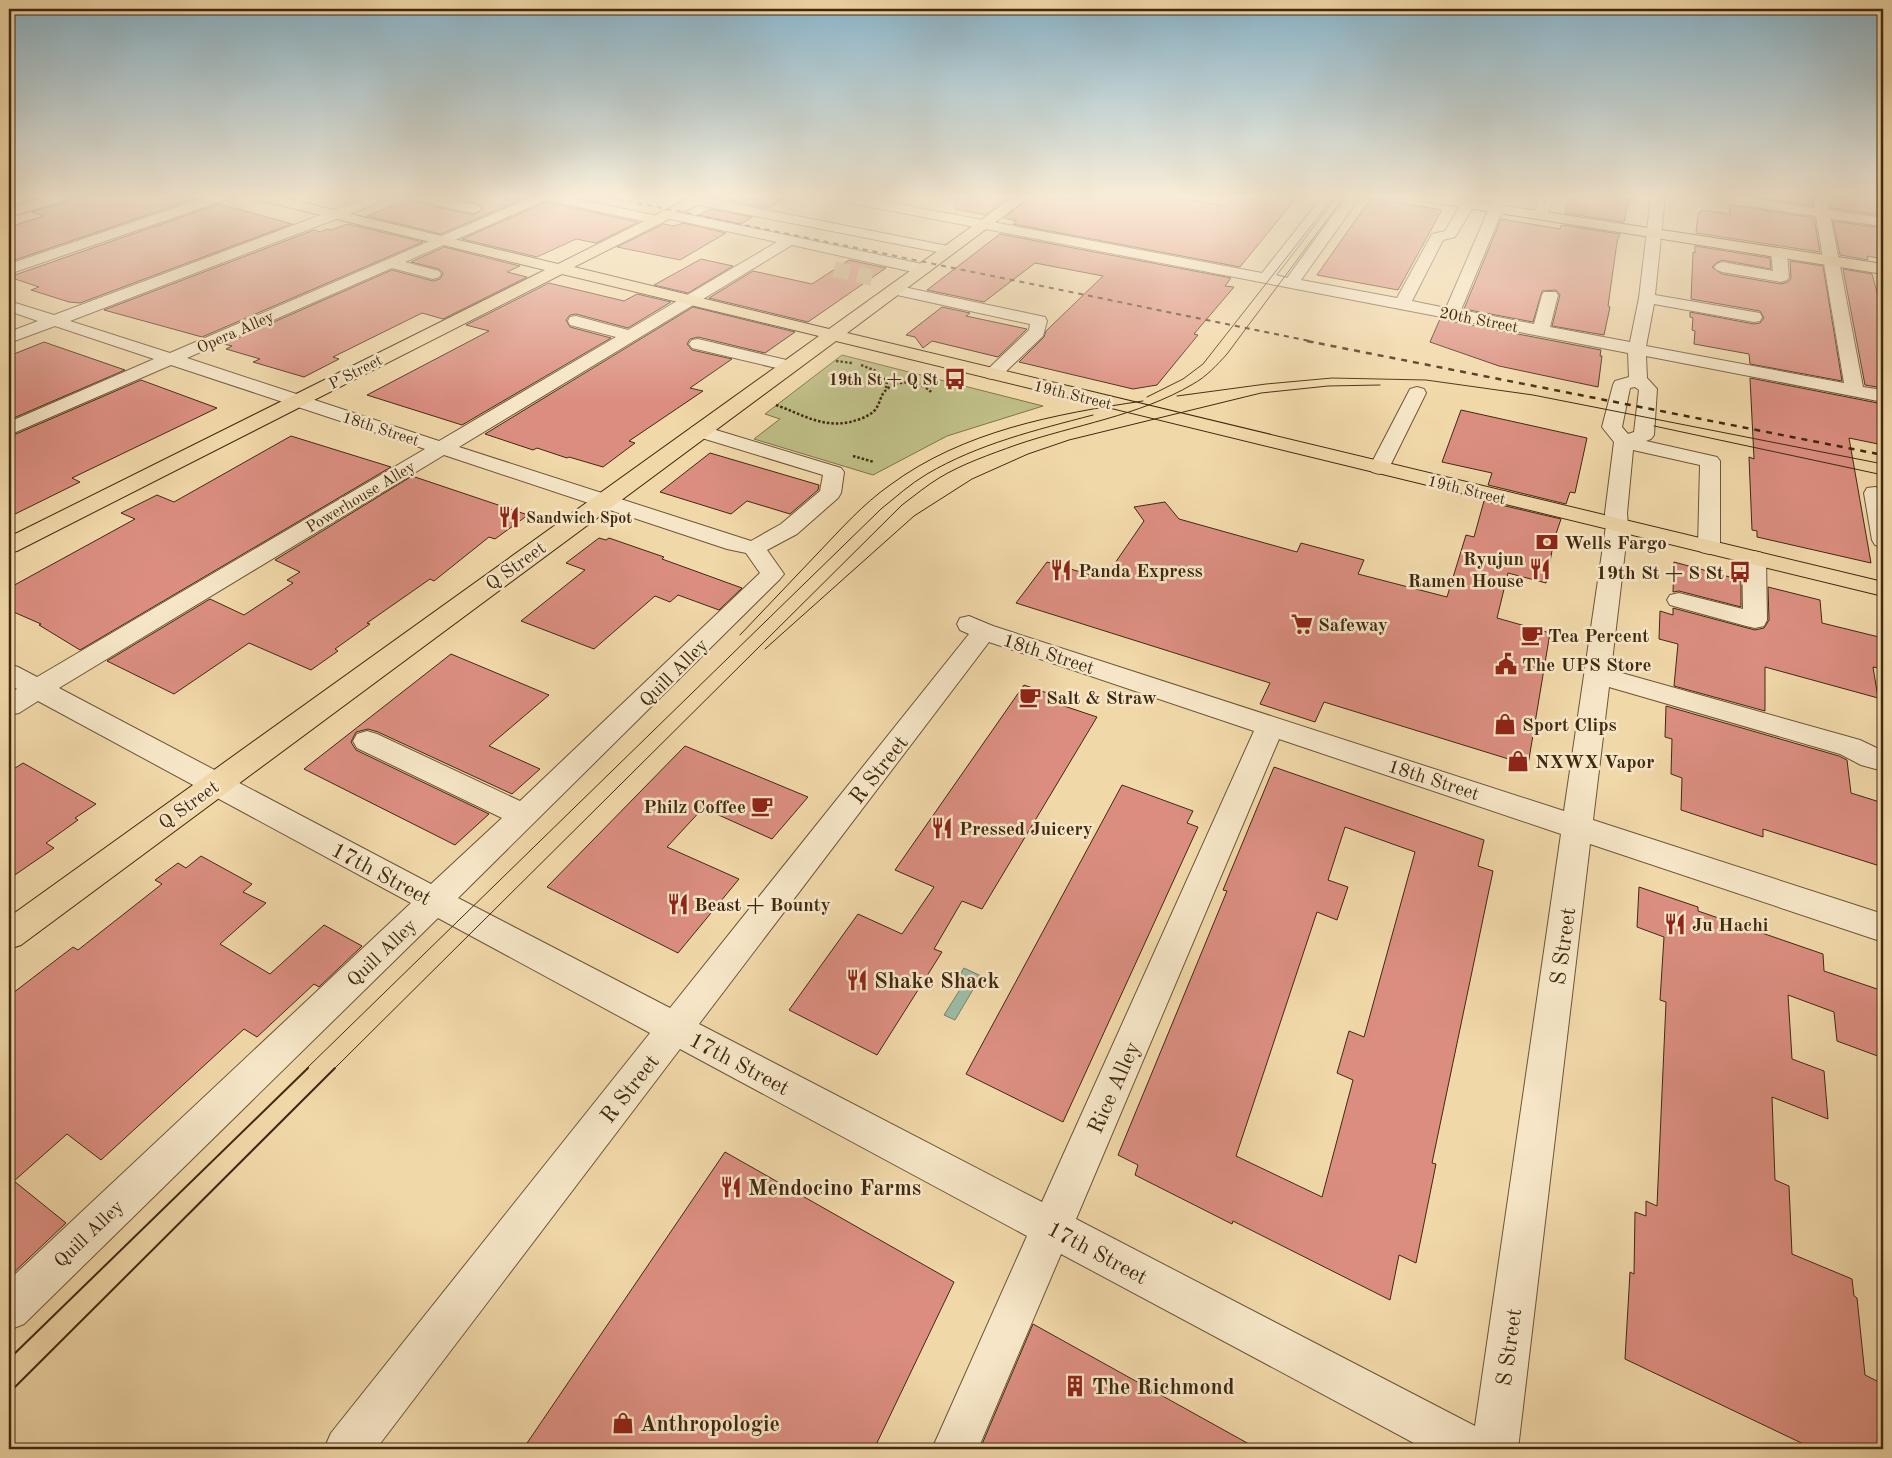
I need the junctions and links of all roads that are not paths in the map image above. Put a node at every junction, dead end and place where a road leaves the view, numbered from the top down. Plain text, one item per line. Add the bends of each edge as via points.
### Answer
1 (201, 265) edge
2 (384, 265) edge
3 (397, 265) edge
4 (544, 265) edge
5 (568, 265) edge
6 (747, 265) edge
7 (894, 265) tunnel mouth
8 (927, 265) edge
9 (1198, 265) edge
10 (1276, 265) edge
11 (1304, 265) edge
12 (1422, 265) edge
13 (1472, 265) edge
14 (1652, 265) edge
15 (1780, 265) edge
16 (1833, 265) edge
17 (1858, 265) edge
18 (1722, 268) dead end
19 (560, 269) junction
20 (922, 269) junction
21 (1883, 269) edge
22 (433, 274) dead end
23 (1266, 278) junction
24 (1291, 283) junction
25 (893, 285) junction
26 (1550, 295) dead end
27 (1647, 298) junction
28 (688, 300) junction
29 (1402, 304) junction
30 (9, 306) edge
31 (1451, 314) junction
32 (1754, 317) dead end
33 (54, 321) junction
34 (576, 322) dead end
35 (1541, 331) junction
36 (629, 335) junction
37 (832, 335) junction
38 (9, 338) edge
39 (698, 344) dead end
40 (1637, 349) junction
41 (172, 358) junction
42 (789, 366) junction
43 (993, 374) junction
44 (1638, 380) junction
45 (1855, 391) junction
46 (1417, 393) dead end
47 (1883, 396) edge
48 (296, 400) junction
49 (9, 429) edge
50 (699, 432) junction
51 (1624, 442) junction
52 (441, 448) junction
53 (1379, 468) junction
54 (1883, 494) edge
55 (603, 502) junction
56 (1618, 526) junction
57 (1883, 540) edge
58 (9, 546) edge
59 (1709, 547) junction
60 (754, 548) junction
61 (1754, 558) junction
62 (1883, 589) edge
63 (1679, 600) dead end
64 (977, 628) joint
65 (9, 673) edge
66 (1597, 675) junction
67 (38, 689) junction
68 (9, 706) edge
69 (1271, 725) junction
70 (366, 742) dead end
71 (1883, 762) edge
72 (214, 784) junction
73 (523, 815) junction
74 (1578, 827) junction
75 (435, 900) junction
76 (1883, 928) edge
77 (9, 934) edge
78 (675, 1028) junction
79 (1051, 1227) junction
80 (9, 1309) edge
81 (347, 1449) edge
82 (955, 1449) edge
83 (1473, 1449) edge
84 (1495, 1449) edge

1 - 33 street
2 - 41 street, Opera Alley
3 - 22 street
4 - 19 main road, 19th Street
5 - 19 main road, P Street
6 - 28 street, Powerhouse Alley
7 - 20 street
8 - 20 main road, Q Street
9 - 23 street, 20th Street
10 - 23 street
11 - 24 street
12 - 29 street
13 - 31 street
14 - 27 street
15 - 18 street via 1781,277
16 - 45 street
17 - 21 main road
19 - 28 main road, 19th Street
19 - 48 main road, P Street
20 - 25 main road, Q Street
23 - 24 street, 20th Street
24 - 29 street, 20th Street
25 - 37 main road, Q Street
25 - 43 street via 1038,321 1037,332
26 - 35 street
27 - 32 street
27 - 40 street
28 - 36 street, Powerhouse Alley
28 - 37 main road, 19th Street
29 - 31 street, 20th Street
30 - 33 street, 18th Street
31 - 35 street, 20th Street
33 - 38 street
33 - 41 street, 18th Street
34 - 36 street
35 - 40 street, 20th Street
36 - 52 street, Powerhouse Alley
37 - 42 main road, Q Street
37 - 43 main road, 19th Street
39 - 42 street
40 - 44 street
40 - 45 street, 20th Street
41 - 48 street, 18th Street
41 - 49 street, Opera Alley
42 - 50 main road, Q Street
43 - 53 main road, 19th Street
44 - 51 street via 1622,385 1618,397 1612,427
44 - 51 street via 1648,389 1644,435
45 - 47 street, 20th Street
46 - 53 street
48 - 52 street, 18th Street
48 - 58 main road, P Street
50 - 55 main road, Q Street
50 - 60 street via 834,472 830,493 790,529
51 - 56 street, S Street via 1616,513
51 - 59 street via 1710,461
52 - 55 street, 18th Street
52 - 67 street, Powerhouse Alley
53 - 56 main road, 19th Street
54 - 57 street via 1875,493
55 - 60 street, 18th Street
55 - 72 main road, Q Street
56 - 59 main road, 19th Street
56 - 66 street, S Street
59 - 61 main road, 19th Street
60 - 73 street, Quill Alley via 772,574
61 - 62 main road, 19th Street
61 - 63 street via 1755,620
64 - 69 street, 18th Street
64 - 78 street, R Street
65 - 67 street, 17th Street
66 - 71 street via 1850,747
66 - 74 street, S Street
67 - 68 street, Powerhouse Alley
67 - 72 street, 17th Street
69 - 74 street, 18th Street
69 - 79 street, Rice Alley
70 - 73 street
72 - 75 street, 17th Street
72 - 77 main road, Q Street
73 - 75 street, Quill Alley
74 - 76 street, 18th Street
74 - 84 street, S Street
75 - 78 street, 17th Street
75 - 80 street, Quill Alley
78 - 79 street, 17th Street
78 - 81 street, R Street
79 - 82 street, Rice Alley
79 - 83 street, 17th Street

